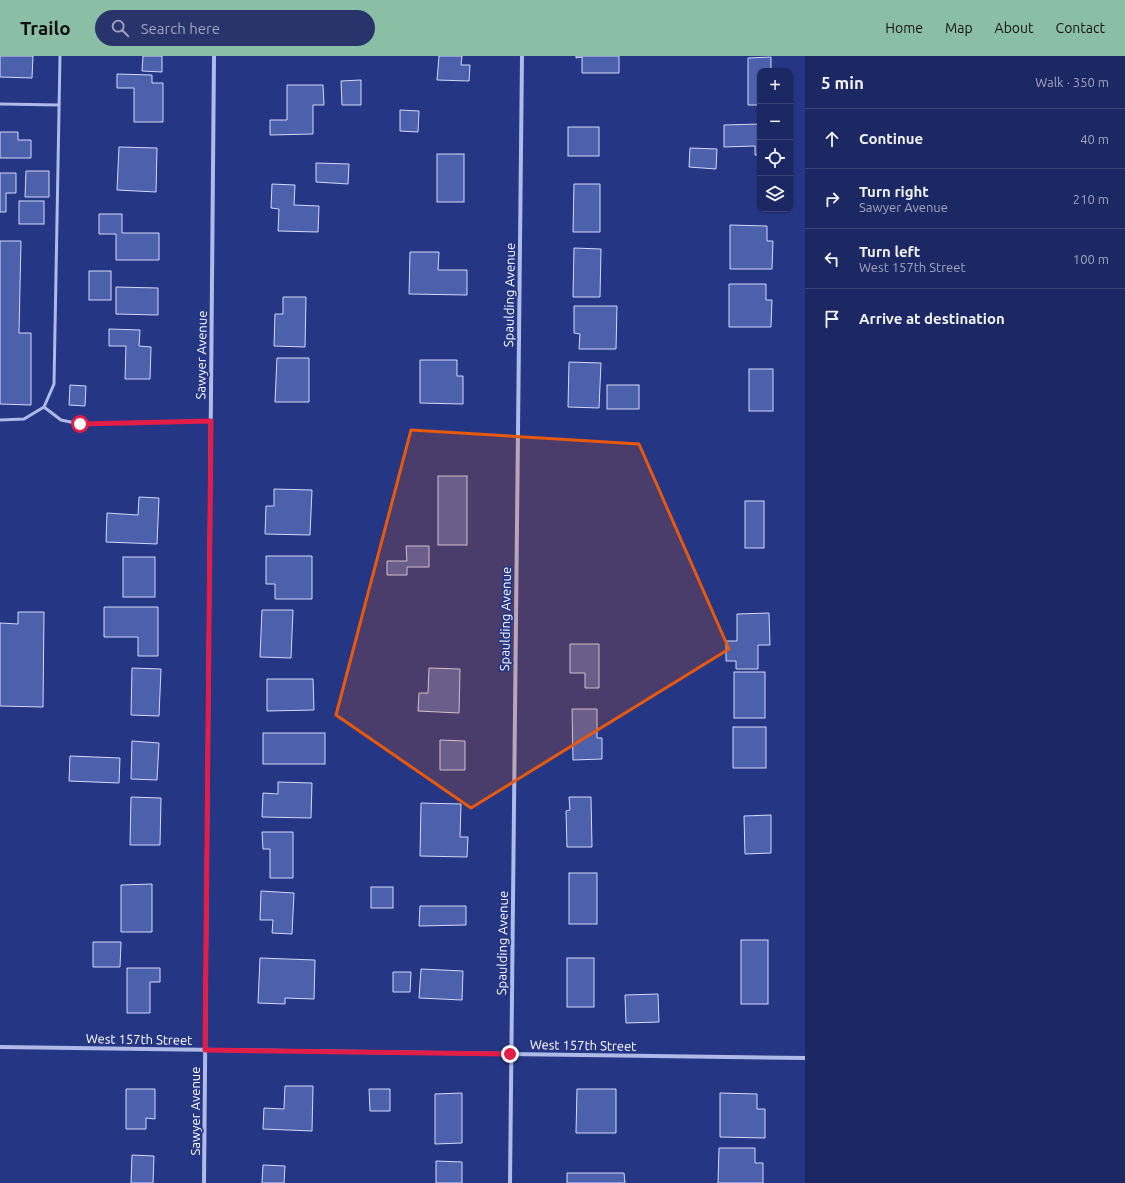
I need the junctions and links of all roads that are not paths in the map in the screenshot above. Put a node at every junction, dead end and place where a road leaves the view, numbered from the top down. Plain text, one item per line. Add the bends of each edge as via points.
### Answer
1 (60, 56) edge
2 (214, 56) edge
3 (522, 56) edge
4 (0, 104) edge
5 (60, 105) junction
6 (44, 406) junction
7 (0, 420) edge
8 (211, 421) junction
9 (0, 1047) edge
10 (205, 1050) junction
11 (510, 1054) junction
12 (805, 1058) edge
13 (204, 1183) edge
14 (510, 1183) edge

1 - 5 lane
2 - 8 street, Sawyer Avenue
3 - 11 street, Spaulding Avenue
4 - 5 lane
5 - 6 lane via 54,384
6 - 7 lane via 24,419
6 - 8 lane via 61,420 80,424
8 - 10 street, Sawyer Avenue
9 - 10 street, West 157th Street
10 - 11 street, West 157th Street
10 - 13 street, Sawyer Avenue
11 - 12 street, West 157th Street
11 - 14 street, Spaulding Avenue

